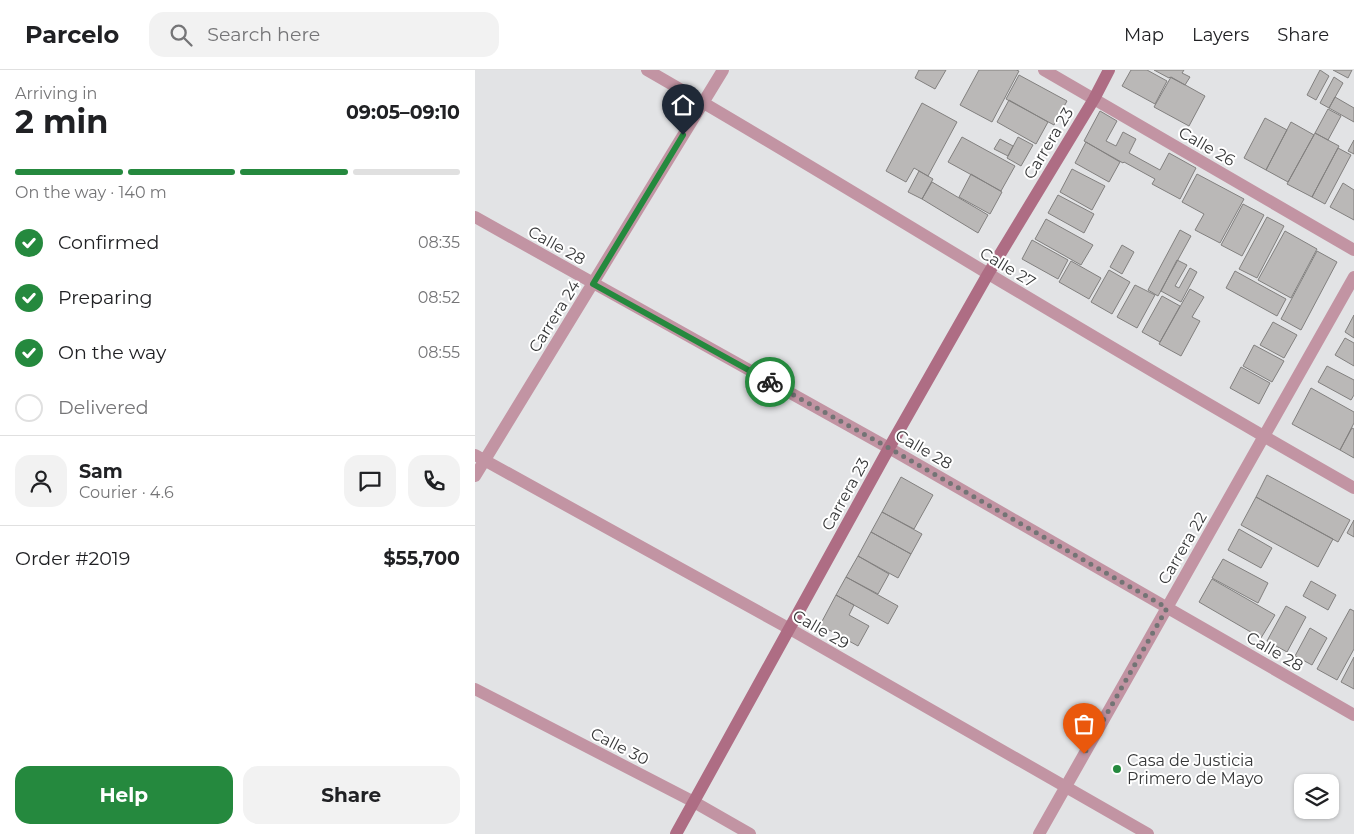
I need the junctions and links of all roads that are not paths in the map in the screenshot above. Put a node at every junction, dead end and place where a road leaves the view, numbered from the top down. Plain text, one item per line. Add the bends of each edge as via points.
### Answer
1 (647, 70) edge
2 (723, 70) edge
3 (1044, 70) edge
4 (1109, 70) edge
5 (1094, 98) junction
6 (703, 102) junction
7 (475, 217) edge
8 (1354, 250) edge
9 (988, 274) junction
10 (1354, 277) edge
11 (593, 284) junction
12 (1264, 437) junction
13 (889, 448) junction
14 (480, 458) edge
15 (475, 476) edge
16 (1354, 488) edge
17 (1167, 608) junction
18 (789, 630) junction
19 (475, 689) edge
20 (1354, 715) edge
21 (1066, 786) junction
22 (694, 802) junction
23 (676, 834) edge
24 (749, 834) edge
25 (1039, 834) edge
26 (1148, 834) edge

1 - 6 street, Calle 27
2 - 6 street, Carrera 24
3 - 5 street, Calle 26
4 - 5 street, Carrera 23
5 - 8 street, Calle 26
5 - 9 street, Carrera 23
6 - 9 street, Calle 27
6 - 11 street, Carrera 24
7 - 11 street, Calle 28
9 - 12 street, Calle 27
9 - 13 street, Carrera 23
10 - 12 street, Carrera 22
11 - 13 street, Calle 28
11 - 14 street, Carrera 24
12 - 16 street, Calle 27
12 - 17 street, Carrera 22
13 - 17 street, Calle 28
13 - 18 street, Carrera 23
14 - 15 street, Carrera 24
14 - 18 street, Calle 29
17 - 20 street, Calle 28
17 - 21 street, Carrera 22
18 - 21 street, Calle 29
18 - 22 street, Carrera 23
19 - 22 street, Calle 30
21 - 25 street, Carrera 22
21 - 26 street, Calle 29
22 - 23 street, Carrera 23
22 - 24 street, Calle 30

